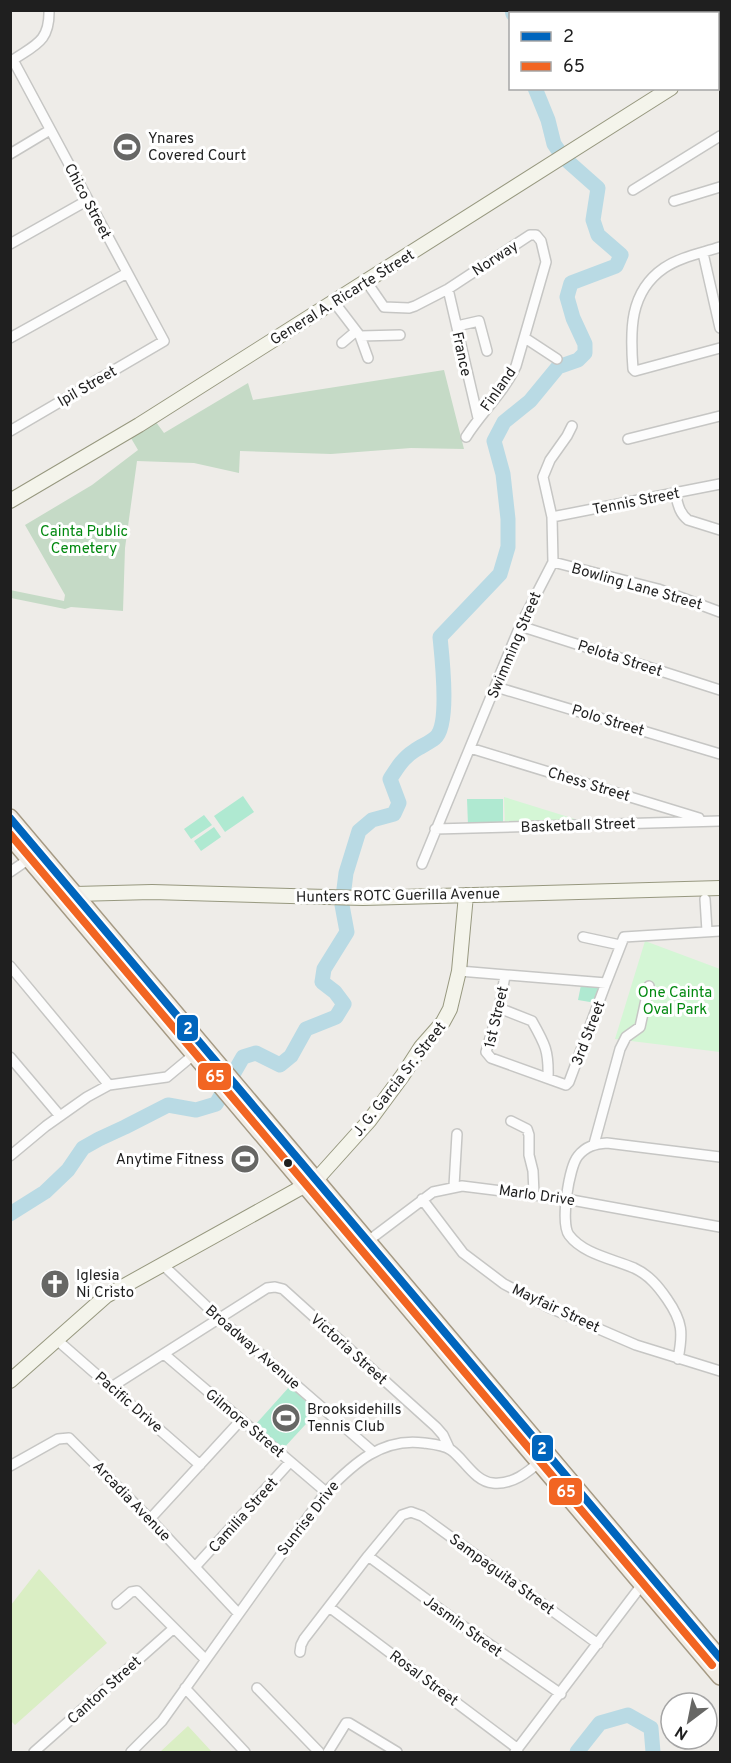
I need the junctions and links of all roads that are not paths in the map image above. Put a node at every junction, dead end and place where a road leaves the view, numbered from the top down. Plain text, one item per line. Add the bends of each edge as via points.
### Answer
1 (49, 10) edge
2 (12, 61) edge
3 (668, 90) edge
4 (50, 130) junction
5 (720, 136) edge
6 (10, 154) edge
7 (720, 187) edge
8 (633, 190) dead end
9 (88, 200) junction
10 (674, 201) dead end
11 (10, 244) edge
12 (720, 247) edge
13 (703, 253) junction
14 (127, 273) junction
15 (366, 281) junction
16 (448, 289) junction
17 (334, 302) junction
18 (457, 326) junction
19 (720, 328) edge
20 (358, 334) junction
21 (400, 335) dead end
22 (10, 338) edge
23 (525, 338) junction
24 (164, 342) joint
25 (342, 343) dead end
26 (720, 348) edge
27 (487, 351) dead end
28 (368, 358) dead end
29 (557, 359) dead end
30 (720, 416) edge
31 (478, 418) junction
32 (572, 426) dead end
33 (10, 431) edge
34 (466, 437) dead end
35 (628, 439) dead end
36 (720, 484) edge
37 (675, 493) junction
38 (10, 501) edge
39 (552, 517) junction
40 (720, 530) edge
41 (553, 562) junction
42 (720, 612) edge
43 (520, 627) junction
44 (496, 687) junction
45 (720, 690) edge
46 (470, 748) junction
47 (720, 754) edge
48 (10, 817) edge
49 (707, 821) junction
50 (720, 821) edge
51 (435, 830) junction
52 (10, 837) edge
53 (29, 859) junction
54 (422, 864) dead end
55 (10, 872) edge
56 (720, 888) edge
57 (75, 894) junction
58 (466, 895) junction
59 (705, 899) dead end
60 (716, 932) edge
61 (583, 937) dead end
62 (620, 945) junction
63 (10, 966) edge
64 (459, 971) junction
65 (505, 976) junction
66 (606, 983) junction
67 (649, 986) dead end
68 (499, 1008) junction
69 (198, 1051) junction
70 (10, 1057) edge
71 (548, 1078) junction
72 (109, 1085) junction
73 (60, 1116) junction
74 (511, 1121) dead end
75 (457, 1134) dead end
76 (594, 1144) junction
77 (11, 1153) edge
78 (720, 1157) edge
79 (310, 1183) junction
80 (454, 1186) junction
81 (534, 1194) junction
82 (566, 1198) junction
83 (422, 1199) junction
84 (720, 1227) edge
85 (368, 1241) junction
86 (163, 1265) junction
87 (220, 1318) junction
88 (427, 1321) junction
89 (57, 1340) junction
90 (164, 1354) junction
91 (678, 1359) junction
92 (720, 1371) edge
93 (10, 1381) edge
94 (113, 1386) junction
95 (241, 1420) junction
96 (449, 1448) junction
97 (372, 1451) junction
98 (544, 1459) junction
99 (290, 1462) junction
100 (200, 1465) junction
101 (10, 1466) edge
102 (326, 1492) junction
103 (150, 1519) junction
104 (368, 1556) junction
105 (195, 1568) junction
106 (646, 1580) junction
107 (117, 1604) dead end
108 (329, 1607) junction
109 (238, 1613) junction
110 (174, 1628) junction
111 (598, 1644) junction
112 (300, 1652) dead end
113 (720, 1658) edge
114 (206, 1659) junction
115 (720, 1677) edge
116 (185, 1688) junction
117 (257, 1688) dead end
118 (561, 1694) junction
119 (517, 1751) edge
120 (34, 1752) edge
121 (131, 1752) edge
122 (245, 1752) edge
123 (319, 1752) edge
124 (328, 1752) edge
125 (397, 1752) edge

1 - 2 street via 43,38
2 - 4 street, Chico Street
3 - 15 street, General A. Ricarte Street
4 - 6 street
4 - 9 street, Chico Street
5 - 8 street
7 - 10 street
9 - 11 street
9 - 14 street, Chico Street
12 - 13 street
13 - 19 street
13 - 26 street via 663,268 647,285 634,307 630,334 633,369 639,371
14 - 22 street
14 - 24 street, Chico Street
15 - 16 street, Norway via 384,308 409,308
15 - 17 street, General A. Ricarte Street
16 - 18 street, France
16 - 23 street, Norway via 530,235 536,235 546,262
17 - 20 street
17 - 38 street, General A. Ricarte Street
18 - 27 street via 479,321
18 - 31 street, France
20 - 21 street
20 - 25 street
20 - 28 street
23 - 29 street
23 - 31 street, Finland via 511,377
24 - 33 street, Ipil Street
30 - 35 street
31 - 34 street, Finland
32 - 39 street, Swimming Street via 543,477
36 - 37 street, Tennis Street
37 - 39 street, Tennis Street
37 - 40 street via 680,512 688,520
39 - 41 street, Swimming Street
41 - 42 street, Bowling Lane Street via 658,589
41 - 43 street, Swimming Street
43 - 44 street, Swimming Street
43 - 45 street, Pelota Street
44 - 46 street, Swimming Street
44 - 47 street, Polo Street
46 - 49 street, Chess Street
46 - 51 street, Swimming Street
48 - 57 main road
49 - 50 street, Basketball Street
49 - 51 street, Basketball Street
51 - 54 street, Swimming Street
52 - 53 main road
53 - 55 street
53 - 69 main road
56 - 58 street, Hunters ROTC Guerilla Avenue
57 - 58 street, Hunters ROTC Guerilla Avenue via 152,892 363,898
57 - 69 main road
58 - 64 street, J. G. Garcia Sr. Street
59 - 60 street
60 - 62 street via 628,936
61 - 62 street
62 - 66 street, 3rd Street
63 - 72 street
64 - 65 street
64 - 79 street, J. G. Garcia Sr. Street via 444,1023 421,1047 369,1121
65 - 66 street
65 - 68 street, 1st Street
66 - 71 street, 3rd Street via 569,1082 561,1085
67 - 76 street via 640,1027 626,1037 614,1065
68 - 71 street via 532,1021 549,1058
68 - 71 street, 1st Street via 486,1052 491,1058
69 - 72 street via 167,1077
69 - 79 main road
70 - 73 street
72 - 73 street
73 - 77 street
74 - 81 street via 527,1129 529,1135
75 - 80 street
76 - 78 street
76 - 82 street via 575,1161
79 - 85 main road
79 - 86 street, J. G. Garcia Sr. Street
79 - 88 main road
80 - 81 street, Marlo Drive
80 - 83 street, Marlo Drive
81 - 82 street, Marlo Drive
82 - 84 street, Marlo Drive
82 - 91 street via 564,1224 568,1234 586,1249 636,1269 656,1282 678,1317 682,1337
83 - 85 street, Marlo Drive
83 - 91 street, Mayfair Street via 463,1253 504,1284 549,1308
85 - 88 main road
86 - 87 street, Broadway Avenue
86 - 89 street, J. G. Garcia Sr. Street via 106,1296
87 - 90 street
87 - 96 street, Victoria Street via 267,1288 283,1289 436,1426
87 - 97 street, Broadway Avenue
88 - 98 main road
89 - 93 street, J. G. Garcia Sr. Street
89 - 94 street, Pacific Drive
90 - 94 street
90 - 95 street, Gilmore Street
91 - 92 street, Mayfair Street
94 - 100 street, Pacific Drive
95 - 99 street, Gilmore Street
95 - 100 street
96 - 97 street, Sunrise Drive via 415,1442 394,1443
96 - 98 street via 477,1475 494,1484 513,1481
97 - 102 street, Sunrise Drive
98 - 106 main road
99 - 102 street, Gilmore Street
99 - 105 street, Camilia Street
100 - 103 street
101 - 103 street, Arcadia Avenue via 58,1439 69,1438
102 - 109 street, Sunrise Drive
103 - 105 street, Arcadia Avenue
104 - 108 street
104 - 111 street, Sampaguita Street via 402,1515 411,1512 422,1516
104 - 118 street, Jasmin Street
105 - 109 street, Arcadia Avenue
106 - 111 street
106 - 113 main road
106 - 115 main road
107 - 110 street via 137,1591
108 - 112 street
108 - 119 street, Rosal Street
109 - 114 street, Sunrise Drive
110 - 114 street
110 - 120 street, Canton Street
111 - 118 street
114 - 116 street, Sunrise Drive
116 - 121 street, Sunrise Drive via 162,1721
116 - 122 street
117 - 123 street
118 - 119 street
124 - 125 street via 346,1724

